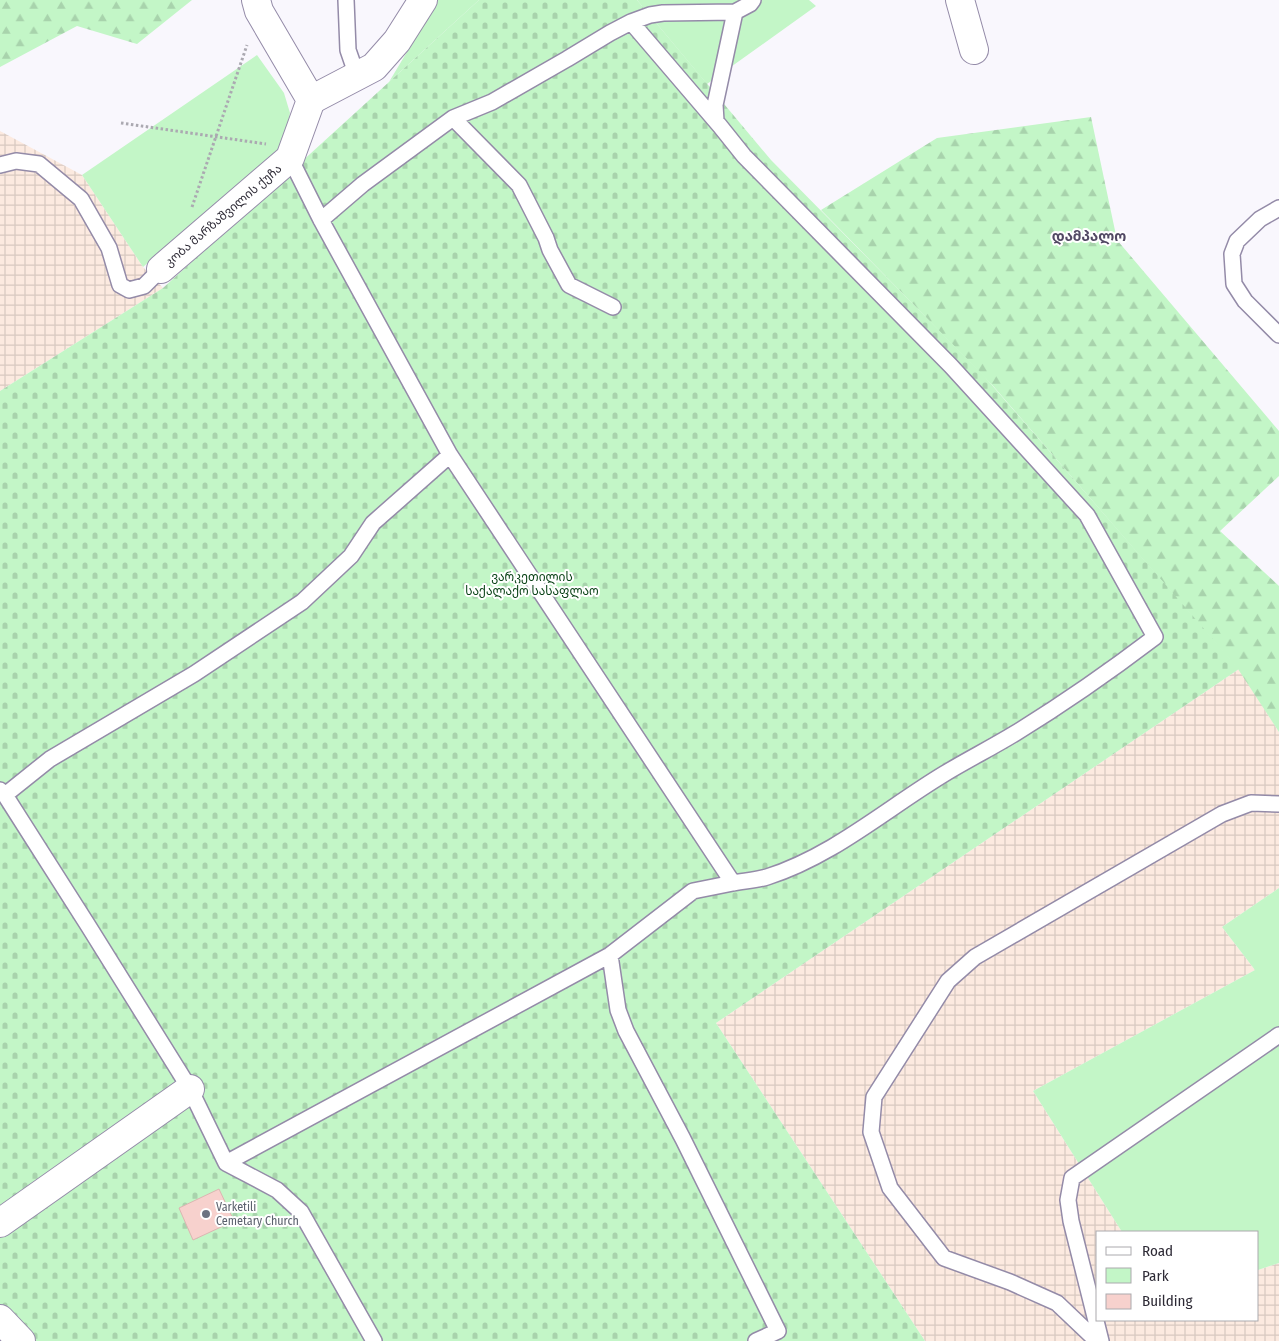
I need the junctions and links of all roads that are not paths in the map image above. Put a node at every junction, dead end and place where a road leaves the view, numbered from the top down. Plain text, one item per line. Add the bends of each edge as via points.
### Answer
1 (346, 0) edge
2 (422, 0) edge
3 (753, 0) edge
4 (960, 0) edge
5 (257, 5) edge
6 (735, 12) junction
7 (631, 22) junction
8 (974, 50) dead end
9 (357, 76) junction
10 (311, 100) junction
11 (453, 118) junction
12 (716, 121) junction
13 (292, 153) junction
14 (0, 165) edge
15 (1279, 208) edge
16 (321, 220) junction
17 (161, 269) joint
18 (613, 307) dead end
19 (1279, 335) edge
20 (450, 455) junction
21 (2, 793) edge
22 (1279, 804) edge
23 (733, 883) junction
24 (610, 955) junction
25 (1279, 1035) edge
26 (190, 1089) junction
27 (226, 1163) junction
28 (0, 1223) edge
29 (0, 1318) edge
30 (21, 1341) edge
31 (374, 1341) edge
32 (756, 1341) edge
33 (1096, 1341) edge
34 (1101, 1341) edge

1 - 9 lane via 348,50
2 - 9 street via 397,41 374,67
3 - 6 lane
4 - 8 street
5 - 10 street
6 - 7 lane via 662,13
6 - 12 lane via 715,105
7 - 11 lane via 492,102
7 - 12 lane
9 - 10 street
10 - 13 street, კობა მარზაშვილის ქუჩა
11 - 16 lane via 363,184
11 - 18 lane via 519,185 569,285
12 - 23 lane via 744,156 951,366 1087,515 1154,637 1102,677 1021,730 944,774 830,848 772,875
13 - 16 lane
13 - 17 street, კობა მარზაშვილის ქუჩა
14 - 17 lane via 16,161 39,164 81,199 109,248 120,285 129,290 144,286
15 - 19 lane via 1260,219 1237,241 1232,254 1234,284 1245,301
16 - 20 lane
20 - 21 lane via 373,523 351,556 302,602 194,674 50,759
20 - 23 lane
21 - 26 lane
22 - 33 lane via 1251,803 1222,814 975,957 948,981 874,1097 871,1132 890,1188 944,1258 1056,1303
23 - 24 lane via 693,891
24 - 27 lane
24 - 32 lane via 618,1010 626,1031 778,1331
25 - 34 lane via 1072,1178 1068,1200 1071,1221
26 - 27 lane
26 - 28 street
27 - 31 lane via 277,1190 301,1212
29 - 30 street

